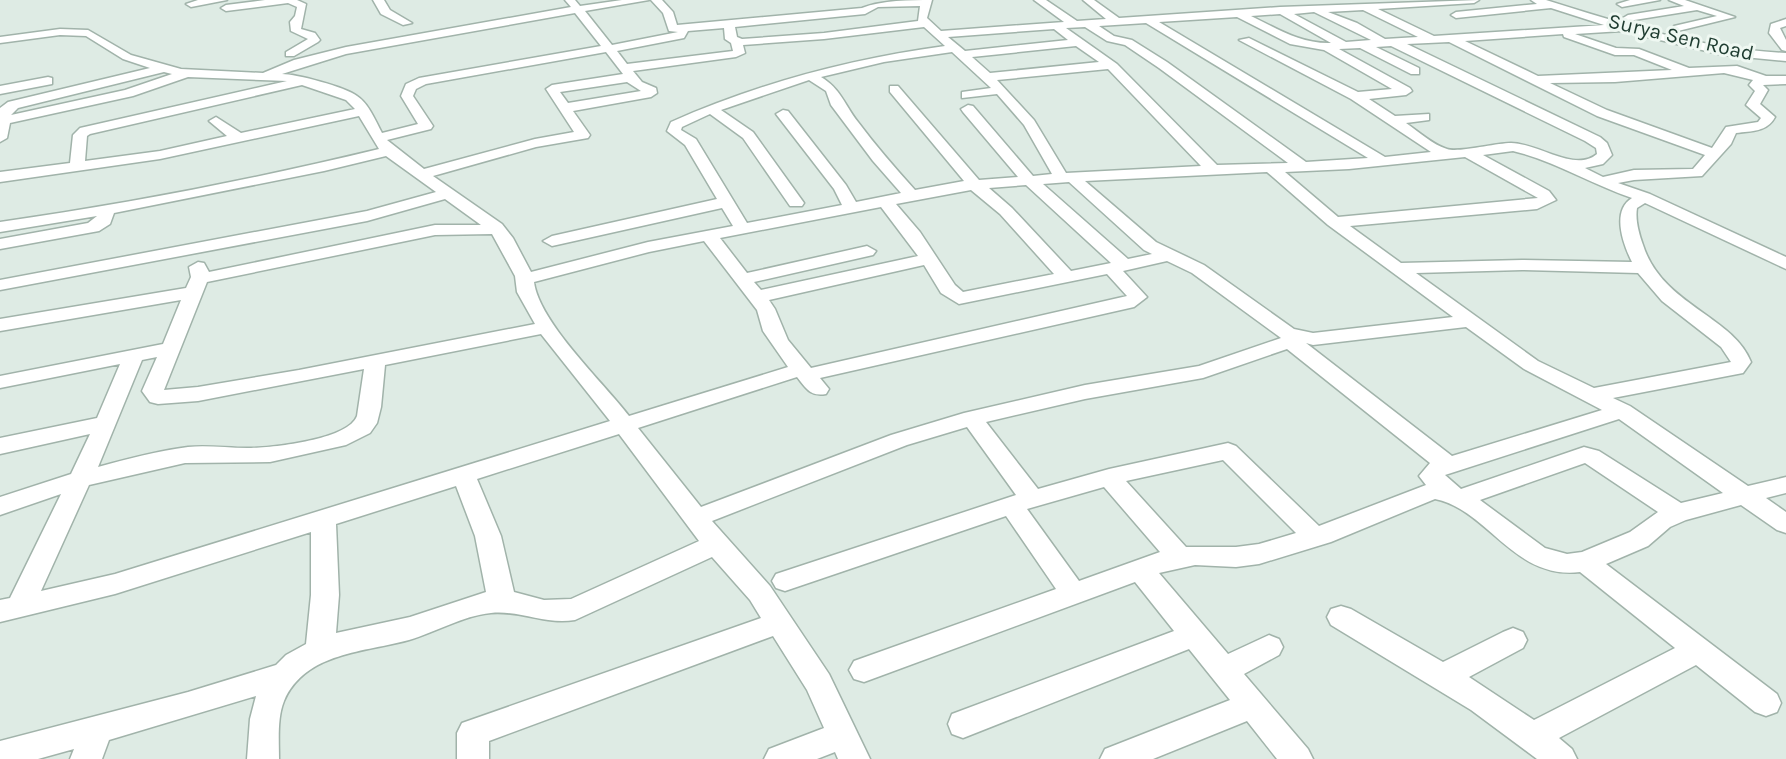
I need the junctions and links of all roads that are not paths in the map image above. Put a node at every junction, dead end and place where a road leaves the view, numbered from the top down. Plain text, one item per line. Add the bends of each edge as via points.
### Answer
1 (289, 0) edge
2 (380, 0) edge
3 (644, 0) edge
4 (656, 0) edge
5 (1039, 0) edge
6 (1088, 0) edge
7 (1266, 0) edge
8 (1332, 0) edge
9 (1474, 0) edge
10 (1536, 0) edge
11 (1655, 0) edge
12 (1675, 0) edge
13 (1685, 0) edge
14 (926, 1) edge
15 (1209, 1) edge
16 (815, 3) dead end
17 (191, 4) dead end
18 (224, 4) edge
19 (573, 4) edge
20 (1401, 4) junction
21 (1622, 4) dead end
22 (1553, 5) junction
23 (1168, 6) dead end
24 (1363, 6) junction
25 (783, 7) dead end
26 (1344, 7) junction
27 (1698, 7) junction
28 (1312, 8) junction
29 (1280, 10) junction
30 (1235, 13) junction
31 (1008, 15) dead end
32 (1421, 15) dead end
33 (1443, 15) dead end
34 (1590, 16) junction
35 (1181, 17) junction
36 (773, 18) junction
37 (1147, 19) junction
38 (1117, 22) junction
39 (1786, 22) edge
40 (407, 23) dead end
41 (926, 23) junction
42 (1515, 23) dead end
43 (1628, 23) junction
44 (1082, 24) junction
45 (726, 25) junction
46 (1056, 26) junction
47 (1678, 28) dead end
48 (1022, 29) junction
49 (682, 32) junction
50 (783, 33) dead end
51 (1561, 33) junction
52 (941, 34) junction
53 (1482, 37) junction
54 (1451, 39) junction
55 (0, 40) edge
56 (655, 40) junction
57 (1245, 40) dead end
58 (1433, 40) junction
59 (737, 42) junction
60 (1078, 42) junction
61 (1388, 42) junction
62 (1364, 45) junction
63 (1346, 46) junction
64 (607, 47) junction
65 (1326, 47) junction
66 (1502, 47) dead end
67 (1786, 48) edge
68 (958, 51) junction
69 (722, 56) junction
70 (1786, 57) edge
71 (306, 59) junction
72 (139, 61) junction
73 (670, 61) junction
74 (1110, 65) junction
75 (111, 67) dead end
76 (162, 69) junction
77 (1415, 71) dead end
78 (627, 72) junction
79 (1689, 72) junction
80 (187, 73) junction
81 (557, 73) junction
82 (267, 76) junction
83 (811, 76) junction
84 (64, 77) dead end
85 (985, 77) junction
86 (1536, 79) junction
87 (1765, 79) junction
88 (1786, 80) edge
89 (306, 81) junction
90 (894, 89) dead end
91 (0, 90) edge
92 (1000, 90) junction
93 (1356, 96) junction
94 (1581, 103) junction
95 (565, 108) junction
96 (1530, 109) junction
97 (713, 110) junction
98 (363, 111) junction
99 (783, 114) dead end
100 (1424, 117) dead end
101 (1393, 120) junction
102 (2, 121) edge
103 (216, 121) dead end
104 (0, 138) edge
105 (378, 138) junction
106 (240, 139) junction
107 (389, 151) junction
108 (1469, 153) junction
109 (1713, 153) junction
110 (1447, 156) junction
111 (1384, 162) junction
112 (1302, 166) junction
113 (1571, 166) junction
114 (1270, 167) junction
115 (77, 168) junction
116 (1213, 170) junction
117 (429, 172) junction
118 (0, 177) edge
119 (1067, 178) junction
120 (1029, 180) junction
121 (1603, 182) junction
122 (975, 185) junction
123 (447, 193) junction
124 (911, 195) junction
125 (1644, 197) junction
126 (884, 200) junction
127 (727, 202) junction
128 (796, 203) dead end
129 (851, 207) junction
130 (107, 209) junction
131 (1334, 222) junction
132 (0, 227) edge
133 (496, 228) junction
134 (743, 229) junction
135 (709, 236) junction
136 (552, 242) dead end
137 (0, 244) edge
138 (200, 249) junction
139 (867, 251) dead end
140 (1165, 256) junction
141 (929, 260) junction
142 (1786, 264) edge
143 (1117, 266) junction
144 (1397, 268) junction
145 (1641, 268) junction
146 (1067, 277) junction
147 (524, 279) junction
148 (743, 279) junction
149 (6, 284) edge
150 (197, 284) junction
151 (757, 298) junction
152 (0, 305) edge
153 (1469, 321) junction
154 (0, 325) edge
155 (547, 327) junction
156 (1295, 340) junction
157 (171, 348) junction
158 (134, 355) junction
159 (375, 361) junction
160 (809, 378) junction
161 (0, 382) edge
162 (1592, 395) junction
163 (1622, 411) junction
164 (972, 418) junction
165 (106, 423) junction
166 (624, 425) junction
167 (0, 446) edge
168 (1448, 465) junction
169 (464, 476) junction
170 (1109, 477) junction
171 (80, 478) junction
172 (1786, 485) edge
173 (1743, 494) junction
174 (1455, 496) junction
175 (1022, 502) junction
176 (0, 506) edge
177 (1678, 513) junction
178 (696, 518) junction
179 (323, 521) junction
180 (1786, 524) edge
181 (1315, 537) junction
182 (716, 544) junction
183 (1180, 556) junction
184 (1585, 562) junction
185 (1140, 569) junction
186 (785, 581) dead end
187 (1074, 594) junction
188 (502, 602) junction
189 (10, 609) edge
190 (1342, 617) dead end
191 (778, 623) junction
192 (1194, 635) junction
193 (1513, 640) dead end
194 (1269, 646) dead end
195 (1698, 649) junction
196 (320, 650) junction
197 (864, 670) dead end
198 (1224, 670) junction
199 (284, 676) junction
200 (1442, 677) junction
201 (1766, 703) dead end
202 (1252, 705) junction
203 (963, 724) dead end
204 (98, 728) junction
205 (1533, 736) junction
206 (849, 746) edge
207 (0, 755) edge
208 (86, 759) edge
209 (263, 759) edge
210 (473, 759) edge
211 (780, 759) edge
212 (1116, 759) edge
213 (1297, 759) edge
214 (1561, 759) edge

1 - 18 street
1 - 71 street via 302,6 296,31 314,40 293,50 289,59
2 - 40 street via 385,12
3 - 19 street
4 - 49 street via 668,12 671,27
5 - 44 street
6 - 38 street
7 - 29 street
8 - 26 street
9 - 20 street
10 - 22 street, Surya Sen Road
11 - 21 street
12 - 13 street
12 - 27 street
14 - 36 street
14 - 41 street via 922,18
15 - 30 street
16 - 25 street
17 - 18 street
19 - 64 street
19 - 71 street
20 - 24 street
20 - 32 street
22 - 33 street
22 - 34 street, Surya Sen Road
23 - 35 street
24 - 26 street
24 - 58 street
26 - 28 street
27 - 43 street
27 - 47 street via 1730,18
28 - 29 street
28 - 61 street
29 - 30 street
29 - 63 street
30 - 35 street
30 - 65 street via 1303,46
31 - 48 street
34 - 42 street
34 - 43 street, Surya Sen Road
35 - 37 street
36 - 45 street
36 - 50 street
37 - 38 street
37 - 111 street
38 - 44 street
39 - 67 street via 1775,26
41 - 52 street
41 - 59 street
43 - 51 street
43 - 70 street, Surya Sen Road via 1713,49
44 - 46 street
44 - 112 street via 1128,42
45 - 49 street
45 - 59 street
46 - 48 street
46 - 60 street
48 - 52 street
49 - 56 street
49 - 69 street via 712,40
51 - 53 street
51 - 79 street via 1615,52 1635,51
52 - 68 street
53 - 54 street
53 - 66 street
54 - 58 street
54 - 86 street
55 - 72 street via 88,33
56 - 64 street
56 - 73 street
57 - 93 street
58 - 61 street
59 - 69 street via 738,52
60 - 68 street
60 - 74 street
61 - 62 street
61 - 96 street
62 - 63 street
62 - 77 street
63 - 65 street
64 - 78 street
64 - 81 street
65 - 93 street via 1406,91
68 - 83 street via 884,57
68 - 85 street
69 - 73 street
71 - 82 street
72 - 75 street
72 - 76 street
73 - 78 street
74 - 85 street
74 - 116 street
76 - 80 street
76 - 102 street via 22,101 5,110
78 - 81 street
78 - 95 street via 651,93
79 - 86 street
79 - 87 street via 1737,70
80 - 82 street
80 - 102 street via 128,93
81 - 95 street via 552,89
81 - 105 street via 415,84 407,96 427,123
82 - 89 street
83 - 97 street
83 - 124 street via 830,87 878,158
84 - 91 street
85 - 92 street
86 - 94 street
87 - 88 street
87 - 109 street via 1755,85 1762,90 1753,105 1767,120 1731,130
89 - 98 street via 351,97
89 - 115 street via 85,131 80,135
90 - 122 street
92 - 119 street
92 - 120 street via 967,102
93 - 101 street
94 - 96 street
94 - 109 street
95 - 117 street via 583,135
96 - 113 street via 1605,150 1598,160
97 - 127 street via 677,125 674,131 691,142
97 - 128 street via 748,135
98 - 105 street
98 - 106 street
99 - 129 street
100 - 101 street
101 - 110 street
102 - 104 street
103 - 106 street
105 - 107 street
106 - 115 street
107 - 117 street
107 - 130 street
108 - 110 street
108 - 113 street via 1524,148
108 - 131 street via 1549,200
109 - 121 street via 1697,173 1634,175
110 - 111 street
111 - 112 street
112 - 114 street
113 - 121 street
114 - 116 street
114 - 131 street
115 - 118 street
116 - 119 street
117 - 123 street
119 - 120 street
119 - 140 street
120 - 122 street
120 - 143 street
121 - 125 street
122 - 124 street
122 - 146 street via 1006,211
123 - 133 street
123 - 138 street via 408,206
124 - 126 street
125 - 142 street
125 - 145 street via 1628,212
126 - 129 street
126 - 141 street
127 - 134 street
127 - 136 street
129 - 134 street
130 - 132 street
130 - 137 street via 104,221 93,228
131 - 144 street
133 - 147 street
133 - 150 street via 435,230
134 - 135 street
135 - 147 street
135 - 148 street
138 - 149 street
138 - 150 street
139 - 148 street
140 - 143 street
140 - 156 street via 1198,269
141 - 146 street via 959,298
141 - 151 street
143 - 146 street
143 - 160 street via 1112,272 1134,291 1136,300
144 - 145 street
144 - 153 street
145 - 162 street via 1663,293 1723,338 1741,362 1736,369 1715,374
147 - 155 street via 526,292
148 - 151 street
149 - 152 street
150 - 154 street
150 - 157 street
151 - 160 street via 774,333
153 - 156 street
153 - 162 street via 1544,373
155 - 159 street
155 - 166 street
156 - 164 street via 1175,379
156 - 168 street
157 - 158 street
157 - 159 street via 153,391 158,397 198,394
158 - 161 street
158 - 165 street
159 - 171 street via 369,415 364,427 351,433 264,455 187,455
160 - 166 street
162 - 163 street
163 - 168 street
163 - 173 street
164 - 175 street
164 - 178 street via 899,440
165 - 167 street
165 - 171 street
166 - 169 street
166 - 178 street
168 - 174 street via 1431,476
169 - 179 street
169 - 188 street via 488,536
170 - 175 street
170 - 181 street via 1228,450
170 - 183 street
171 - 176 street
171 - 189 street
172 - 173 street
173 - 177 street
173 - 180 street
174 - 177 street via 1584,455
174 - 181 street via 1427,492
174 - 184 street via 1536,556 1567,564
175 - 186 street
175 - 187 street
177 - 184 street via 1639,539
178 - 182 street
179 - 189 street via 115,584
179 - 196 street via 325,595
181 - 183 street via 1259,554
182 - 188 street via 558,613
182 - 191 street via 760,593
183 - 185 street
184 - 195 street
185 - 187 street
185 - 192 street
187 - 197 street
188 - 196 street
190 - 200 street
191 - 206 street via 818,683
191 - 210 street via 473,733
192 - 198 street
192 - 203 street
193 - 200 street
194 - 198 street
195 - 201 street
195 - 205 street
196 - 199 street
198 - 202 street
199 - 204 street
199 - 209 street via 271,696
200 - 205 street
202 - 212 street
202 - 213 street
204 - 207 street
204 - 208 street
205 - 214 street
206 - 211 street

